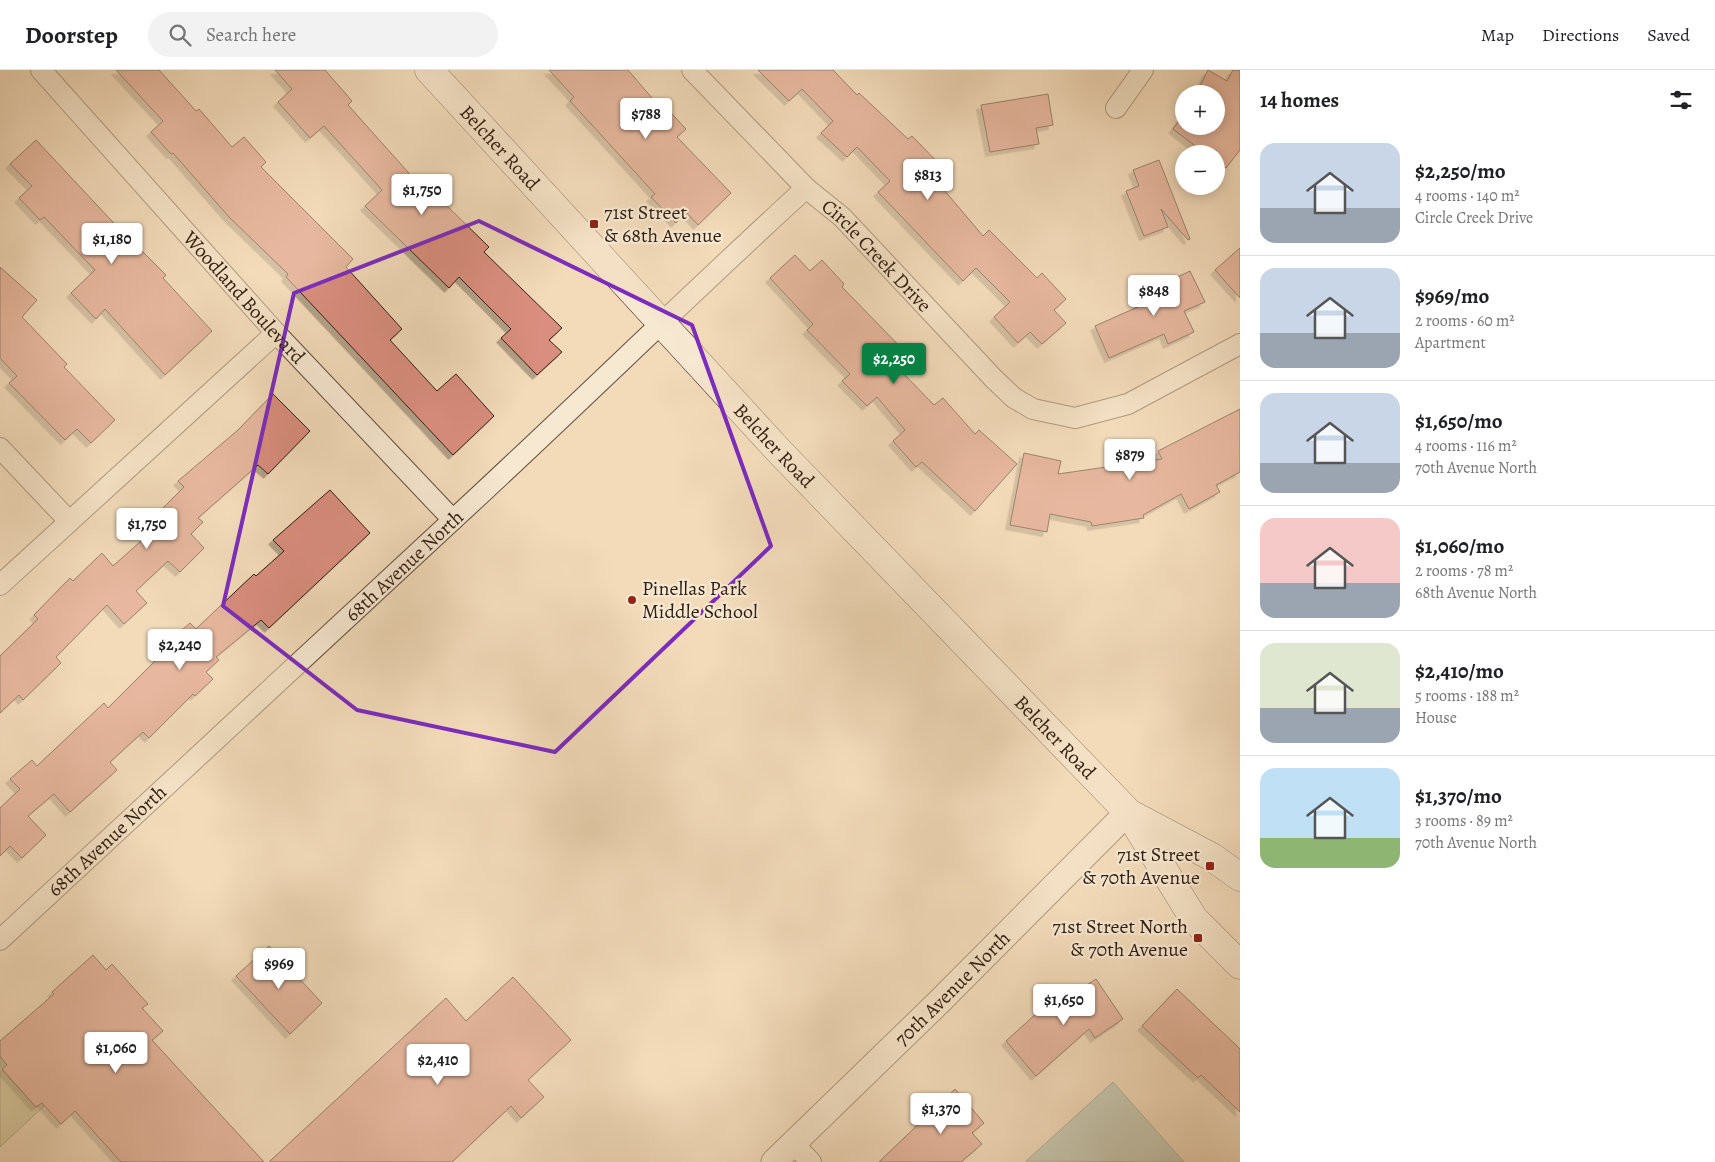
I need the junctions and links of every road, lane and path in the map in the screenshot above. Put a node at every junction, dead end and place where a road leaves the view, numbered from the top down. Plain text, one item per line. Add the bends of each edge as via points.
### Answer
1 (41, 70) edge
2 (429, 70) edge
3 (692, 70) edge
4 (1143, 70) edge
5 (1116, 108) dead end
6 (806, 188) junction
7 (662, 324) junction
8 (276, 333) junction
9 (1240, 344) edge
10 (0, 448) edge
11 (453, 520) junction
12 (68, 521) junction
13 (0, 585) edge
14 (1128, 812) junction
15 (1240, 877) edge
16 (0, 940) edge
17 (1240, 965) edge
18 (794, 1144) junction
19 (774, 1162) edge
20 (811, 1162) edge

1 - 8 street, Woodland Boulevard
2 - 7 main road, Belcher Road
3 - 6 street, Circle Creek Drive
4 - 5 street
6 - 7 street, 68th Avenue North
6 - 9 street, Circle Creek Drive via 842,217 994,379 1014,398 1033,408 1076,418 1121,406
7 - 11 street, 68th Avenue North
7 - 14 main road, Belcher Road via 778,450
8 - 11 street, Woodland Boulevard
8 - 12 street
10 - 12 street
11 - 16 street, 68th Avenue North
12 - 13 street
14 - 15 main road, Belcher Road via 1212,857
14 - 17 main road, Belcher Road via 1194,919
14 - 18 street, 70th Avenue North
18 - 19 street, 70th Avenue North
18 - 20 street

